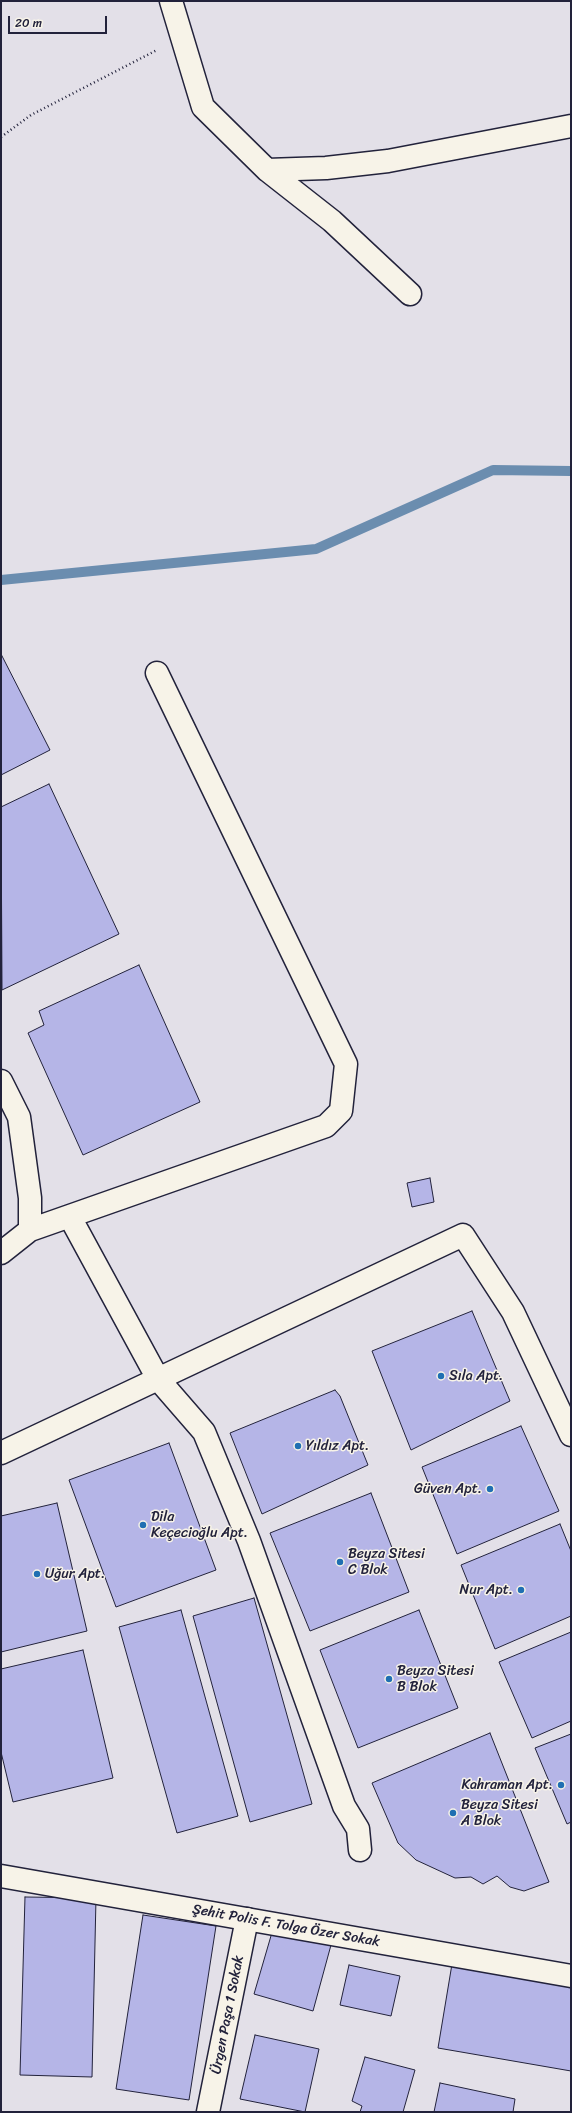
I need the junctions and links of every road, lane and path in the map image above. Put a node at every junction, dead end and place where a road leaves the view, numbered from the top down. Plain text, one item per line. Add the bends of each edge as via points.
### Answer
1 (170, 1) edge
2 (182, 37) junction
3 (571, 126) edge
4 (1, 137) edge
5 (267, 170) junction
6 (410, 294) dead end
7 (157, 673) dead end
8 (1, 1081) edge
9 (70, 1217) junction
10 (30, 1230) junction
11 (1, 1253) edge
12 (158, 1379) junction
13 (571, 1435) edge
14 (1, 1453) edge
15 (360, 1850) dead end
16 (1, 1876) edge
17 (247, 1919) junction
18 (571, 1976) edge
19 (208, 2112) edge

1 - 2 street
2 - 4 path via 31,115
2 - 5 street via 203,107
3 - 5 street via 388,161 326,168
5 - 6 street via 332,221
7 - 9 street via 346,1064 341,1111 326,1126
8 - 10 street via 19,1116 30,1198
9 - 10 street
9 - 12 street
10 - 11 street
12 - 13 street via 463,1235 513,1312
12 - 14 street
12 - 15 street via 204,1432 249,1541 344,1806 358,1829
16 - 17 street, Şehit Polis F. Tolga Özer Sokak
17 - 18 street, Şehit Polis F. Tolga Özer Sokak
17 - 19 street, Ürgen Paşa 1 Sokak

